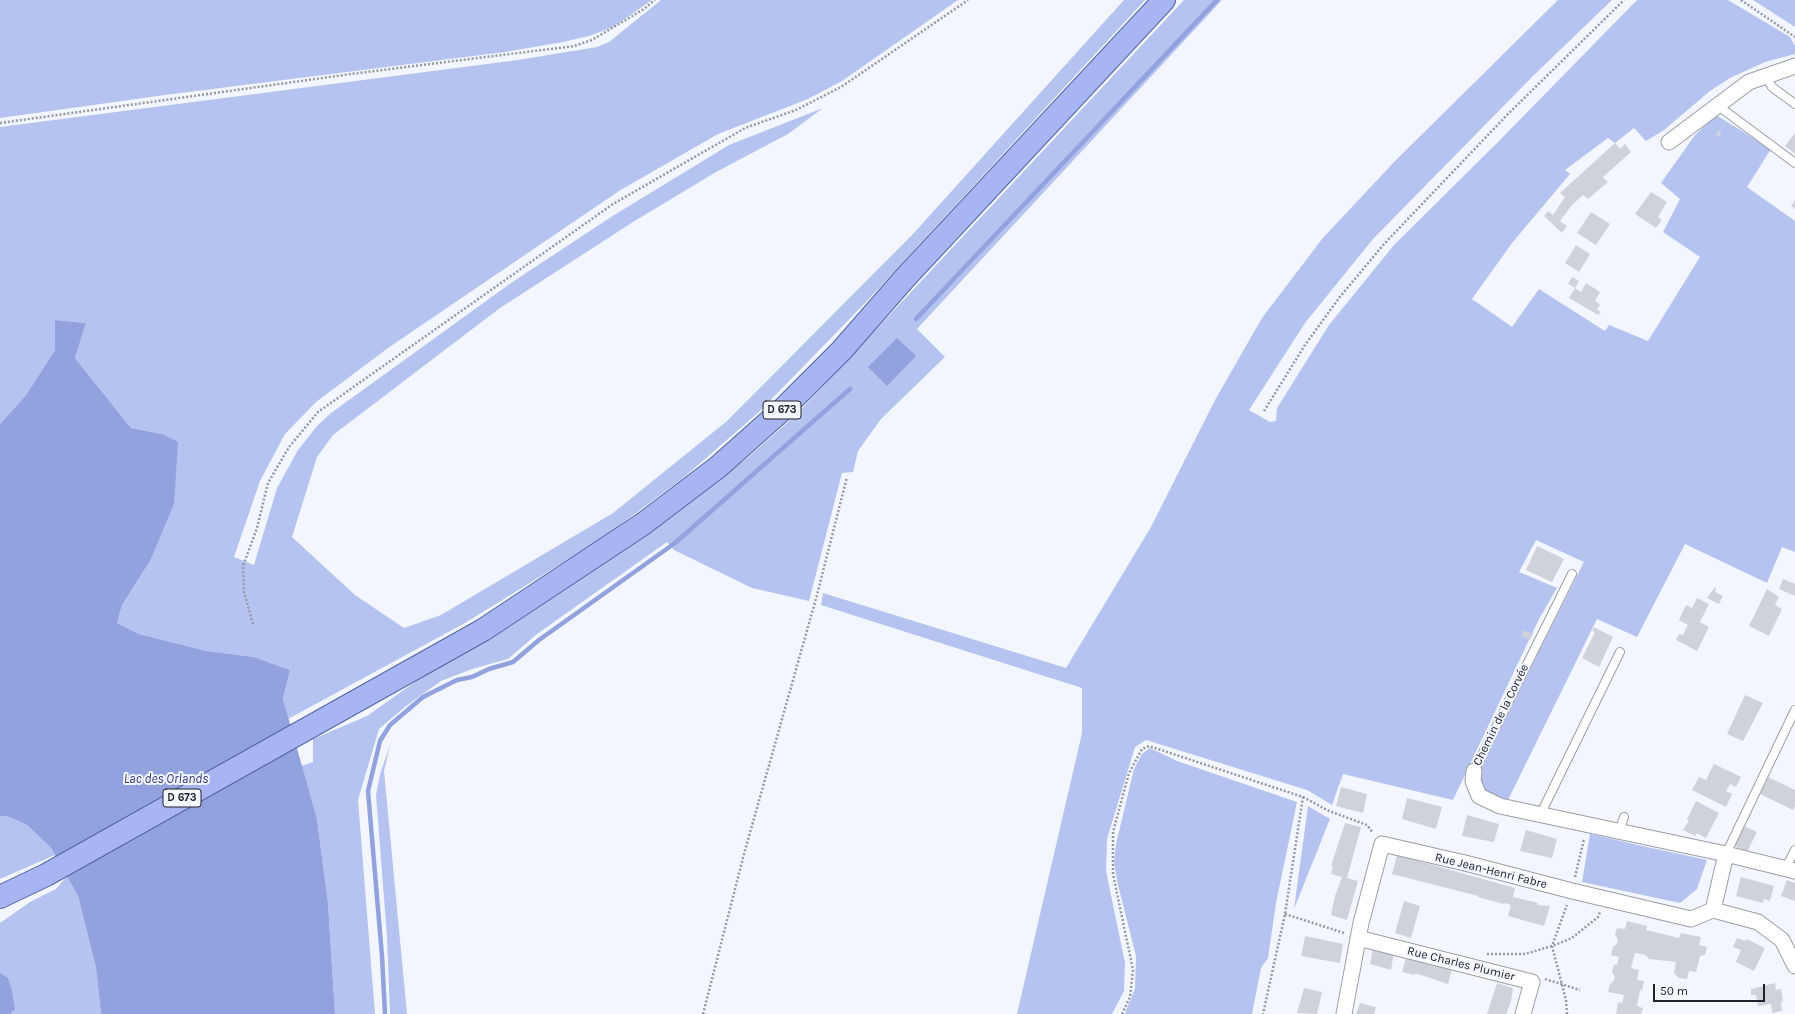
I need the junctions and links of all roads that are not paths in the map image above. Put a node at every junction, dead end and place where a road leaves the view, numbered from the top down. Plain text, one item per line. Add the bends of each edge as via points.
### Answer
1 (1164, 0) edge
2 (1795, 66) edge
3 (1765, 75) junction
4 (1795, 104) edge
5 (1717, 105) junction
6 (1669, 142) dead end
7 (1795, 163) edge
8 (1572, 574) dead end
9 (1620, 652) dead end
10 (1795, 710) edge
11 (1474, 771) joint
12 (1545, 815) junction
13 (1624, 817) dead end
14 (1619, 832) junction
15 (1795, 850) edge
16 (1726, 854) junction
17 (1790, 870) edge
18 (9, 893) edge
19 (0, 906) edge
20 (1713, 910) junction
21 (1358, 938) junction
22 (1795, 966) edge
23 (1344, 1014) edge
24 (1523, 1014) edge

1 - 18 main road, D 673 via 909,274 842,350 782,410 718,467 643,524 483,630 46,875
2 - 3 street
3 - 4 lane via 1772,87
3 - 5 street via 1749,82
5 - 6 street
5 - 7 lane
8 - 11 lane, Chemin de la Corvée
9 - 12 lane via 1544,807
10 - 16 lane
11 - 12 street, Chemin de la Corvée via 1473,781 1479,796 1500,806
12 - 14 street, Chemin de la Corvée
13 - 14 lane
14 - 16 street, Chemin de la Corvée
15 - 17 lane
16 - 17 street, Chemin de la Corvée
16 - 20 street
18 - 19 main road, D 673
20 - 21 street, Rue Jean-Henri Fabre via 1691,919 1382,844
20 - 22 street via 1758,922 1782,940
21 - 23 street
21 - 24 street, Rue Charles Plumier via 1532,982

